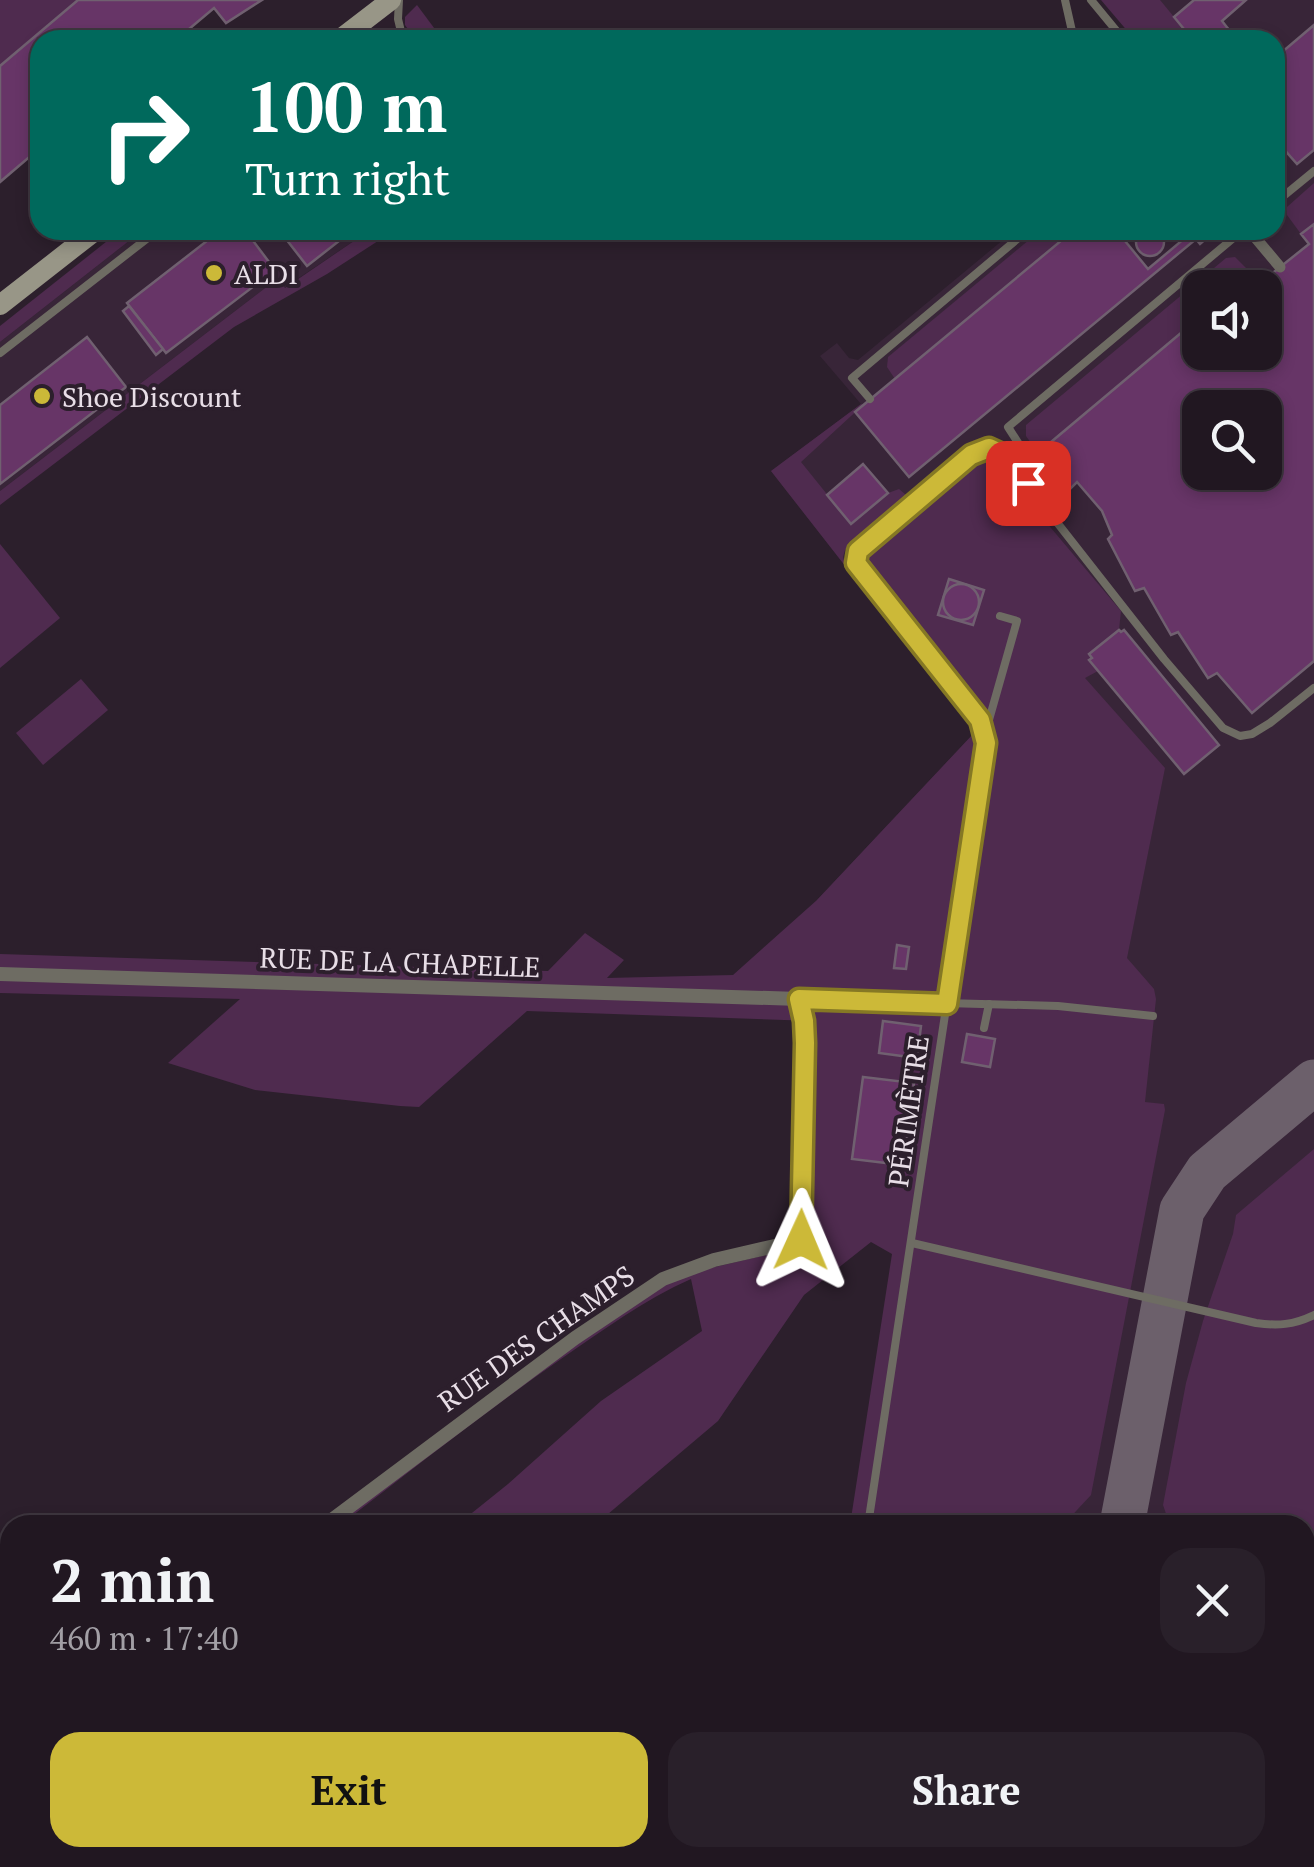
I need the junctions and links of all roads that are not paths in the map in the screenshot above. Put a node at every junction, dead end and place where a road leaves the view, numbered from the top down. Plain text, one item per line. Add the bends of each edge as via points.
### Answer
1 (390, 0) edge
2 (400, 0) edge
3 (1065, 0) edge
4 (1091, 0) edge
5 (352, 30) edge
6 (401, 30) edge
7 (1072, 30) edge
8 (1116, 30) edge
9 (1314, 171) edge
10 (1285, 195) edge
11 (83, 240) edge
12 (145, 240) edge
13 (1016, 240) edge
14 (1234, 240) edge
15 (1255, 240) edge
16 (1280, 267) dead end
17 (0, 305) edge
18 (0, 353) edge
19 (870, 399) dead end
20 (1028, 483) junction
21 (1000, 616) dead end
22 (1314, 688) edge
23 (985, 734) junction
24 (0, 974) edge
25 (799, 999) junction
26 (947, 1004) junction
27 (989, 1004) junction
28 (1153, 1016) dead end
29 (984, 1028) dead end
30 (912, 1243) junction
31 (1314, 1315) edge
32 (337, 1515) edge
33 (870, 1515) edge

1 - 5 main road
2 - 6 lane
3 - 7 lane
4 - 8 lane
9 - 10 lane
11 - 17 main road
12 - 18 lane
13 - 19 lane via 852,378
14 - 20 lane via 1008,428 1033,466
15 - 16 street
20 - 22 lane via 1223,728 1252,734
20 - 23 lane via 1002,454 989,448 971,455 858,551 856,563
21 - 23 lane, PÉRIMÈTRE via 1017,621
23 - 26 lane, PÉRIMÈTRE
24 - 25 street, RUE DE LA CHAPELLE
25 - 26 lane
25 - 32 street, RUE DES CHAMPS via 805,1043 802,1244 714,1260 663,1279
26 - 27 lane
26 - 30 lane, PÉRIMÈTRE
27 - 28 lane
27 - 29 lane
30 - 31 lane via 1256,1323 1280,1326
30 - 33 lane, PÉRIMÈTRE

